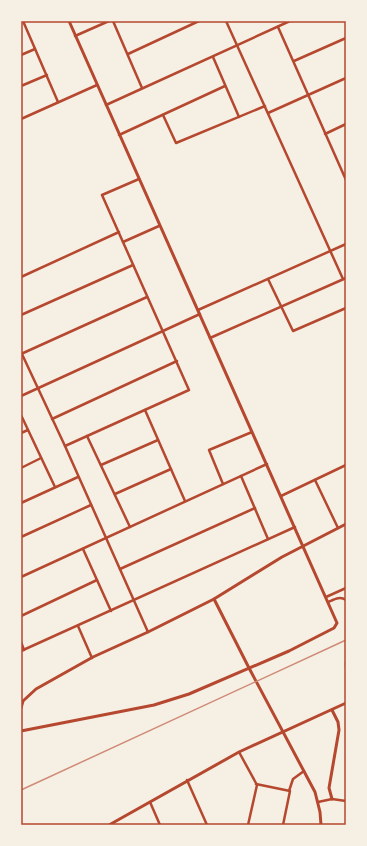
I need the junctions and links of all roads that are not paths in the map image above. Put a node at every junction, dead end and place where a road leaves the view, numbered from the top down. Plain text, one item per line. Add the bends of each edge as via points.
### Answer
1 (23, 21) edge
2 (68, 21) edge
3 (109, 21) edge
4 (113, 21) edge
5 (199, 21) edge
6 (226, 21) edge
7 (290, 21) edge
8 (278, 27) junction
9 (75, 36) junction
10 (346, 38) edge
11 (237, 45) junction
12 (35, 49) junction
13 (128, 54) junction
14 (21, 55) edge
15 (213, 57) junction
16 (294, 61) junction
17 (47, 75) junction
18 (346, 78) edge
19 (97, 85) junction
20 (21, 86) edge
21 (225, 86) junction
22 (142, 88) junction
23 (308, 95) junction
24 (58, 102) junction
25 (106, 104) junction
26 (265, 106) junction
27 (268, 113) junction
28 (163, 115) junction
29 (239, 117) junction
30 (21, 119) edge
31 (346, 124) edge
32 (325, 134) junction
33 (119, 135) junction
34 (139, 179) junction
35 (346, 180) edge
36 (159, 226) junction
37 (119, 232) junction
38 (123, 242) junction
39 (346, 244) edge
40 (330, 251) junction
41 (133, 265) junction
42 (21, 277) edge
43 (268, 279) junction
44 (344, 279) edge
45 (148, 296) junction
46 (281, 306) junction
47 (346, 308) edge
48 (198, 310) junction
49 (200, 314) junction
50 (21, 315) edge
51 (163, 331) junction
52 (210, 338) junction
53 (21, 353) edge
54 (176, 361) junction
55 (38, 388) junction
56 (21, 396) edge
57 (145, 410) junction
58 (21, 415) edge
59 (52, 419) junction
60 (28, 430) junction
61 (252, 432) junction
62 (21, 433) edge
63 (87, 436) junction
64 (158, 440) junction
65 (65, 446) junction
66 (41, 458) junction
67 (267, 464) junction
68 (101, 465) junction
69 (346, 465) edge
70 (21, 468) edge
71 (171, 469) junction
72 (78, 476) junction
73 (241, 476) junction
74 (315, 480) junction
75 (223, 484) junction
76 (55, 487) junction
77 (115, 494) junction
78 (281, 496) junction
79 (186, 501) junction
80 (21, 503) edge
81 (91, 505) junction
82 (255, 508) junction
83 (346, 524) edge
84 (130, 527) junction
85 (295, 527) junction
86 (338, 528) junction
87 (21, 536) edge
88 (106, 538) junction
89 (268, 539) junction
90 (303, 546) junction
91 (83, 548) junction
92 (120, 569) junction
93 (21, 577) edge
94 (97, 580) junction
95 (346, 588) edge
96 (326, 597) junction
97 (214, 599) junction
98 (134, 600) junction
99 (346, 600) edge
100 (328, 602) junction
101 (111, 611) junction
102 (21, 616) edge
103 (78, 626) junction
104 (148, 632) junction
105 (21, 642) edge
106 (24, 650) junction
107 (21, 651) edge
108 (92, 658) junction
109 (346, 662) edge
110 (346, 667) edge
111 (249, 668) junction
112 (22, 699) edge
113 (346, 703) edge
114 (21, 708) edge
115 (332, 710) junction
116 (21, 731) edge
117 (282, 732) junction
118 (239, 752) junction
119 (304, 771) junction
120 (187, 780) junction
121 (256, 784) junction
122 (289, 791) junction
123 (332, 799) junction
124 (346, 801) edge
125 (150, 802) junction
126 (318, 802) junction
127 (112, 824) edge
128 (160, 825) edge
129 (207, 825) edge
130 (248, 825) edge
131 (284, 825) edge
132 (320, 825) edge

1 - 12 street
2 - 9 street
3 - 9 street
4 - 13 street
5 - 13 street
6 - 11 street
7 - 8 street
8 - 11 street
8 - 16 street
9 - 19 street
10 - 16 street
11 - 15 street
11 - 26 street
12 - 14 street
12 - 17 street
13 - 22 street
15 - 21 street
15 - 22 street
16 - 23 street
17 - 20 street
17 - 24 street
18 - 23 street
19 - 24 street
19 - 25 street
21 - 28 street
21 - 29 street
22 - 25 street
23 - 27 street
23 - 32 street
24 - 30 street
25 - 33 street
26 - 27 street
26 - 29 street
27 - 40 street
28 - 29 street via 176,143
28 - 33 street
31 - 32 street
32 - 35 street
33 - 34 street
34 - 36 street
34 - 37 street via 102,195
36 - 38 street
36 - 48 street
37 - 38 street
37 - 42 street
38 - 41 street
39 - 40 street
40 - 43 street
40 - 44 street
41 - 45 street
41 - 50 street
43 - 46 street
43 - 48 street
44 - 46 street
45 - 51 street
45 - 53 street
46 - 47 street via 293,330
46 - 52 street
48 - 49 street
49 - 51 street
49 - 52 street
51 - 54 street
51 - 55 street
52 - 61 street
53 - 55 street
54 - 57 street via 189,390
54 - 59 street
55 - 56 street
55 - 59 street
57 - 63 street
57 - 64 street
58 - 60 street
59 - 65 street
60 - 62 street
60 - 66 street
61 - 67 street
61 - 75 street via 209,450
63 - 65 street
63 - 68 street
64 - 68 street
64 - 71 street
65 - 72 street
66 - 70 street
66 - 76 street
67 - 73 street
67 - 78 street
68 - 77 street
69 - 74 street
71 - 77 street
71 - 79 street
72 - 76 street
72 - 81 street
73 - 75 street
73 - 82 street
74 - 78 street
74 - 86 street
75 - 79 street
76 - 80 street
77 - 84 street
78 - 85 street
79 - 84 street
81 - 87 street
81 - 88 street
82 - 89 street
82 - 92 street
83 - 86 street
84 - 88 street
85 - 89 street
85 - 90 street
86 - 90 street
88 - 91 street
88 - 92 street
89 - 98 street
90 - 96 street
90 - 97 street
91 - 93 street
91 - 94 street
92 - 98 street
94 - 101 street
94 - 102 street
95 - 96 street
96 - 100 street
97 - 104 street
97 - 111 street
98 - 101 street
98 - 104 street
99 - 100 street via 338,598
100 - 111 street via 337,623 336,627
101 - 103 street
103 - 106 street
103 - 108 street
104 - 108 street
105 - 106 street
106 - 107 street
108 - 112 street
109 - 110 street
111 - 116 street via 189,694 154,705
111 - 117 street
112 - 114 street
113 - 115 street
115 - 117 street
115 - 123 street via 339,730 329,788
117 - 118 street
117 - 119 street
118 - 120 street
118 - 121 street
119 - 122 street via 292,779
119 - 126 street
120 - 125 street
120 - 129 street
121 - 122 street
121 - 130 street
122 - 131 street
123 - 124 street
123 - 126 street
125 - 127 street
125 - 128 street
126 - 132 street

